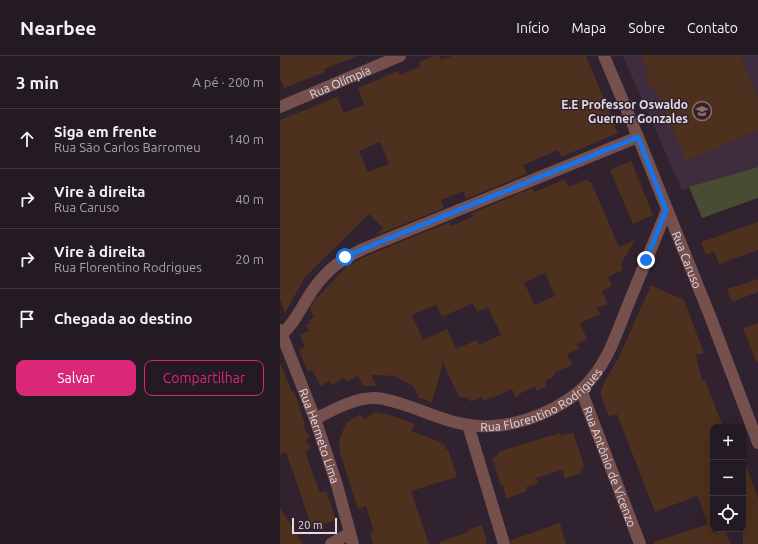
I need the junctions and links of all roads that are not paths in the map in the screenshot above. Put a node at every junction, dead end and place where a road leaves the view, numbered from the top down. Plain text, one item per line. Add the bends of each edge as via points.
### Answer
1 (400, 56) edge
2 (604, 56) edge
3 (280, 107) edge
4 (638, 137) junction
5 (666, 210) junction
6 (281, 333) edge
7 (581, 390) junction
8 (315, 419) junction
9 (468, 425) junction
10 (758, 443) edge
11 (351, 538) edge
12 (331, 544) edge
13 (504, 544) edge
14 (640, 544) edge

1 - 3 street, Rua Olímpia
2 - 4 street, Rua Caruso
4 - 5 street, Rua Caruso
4 - 6 street via 345,257 322,279 294,321
5 - 7 street, Rua Florentino Rodrigues via 607,355 593,378
5 - 10 street, Rua Caruso
6 - 8 street, Rua Hermeto Lima
7 - 9 street, Rua Florentino Rodrigues via 570,399 532,417 492,426
7 - 14 street, Rua Antônio de Vicenzo
8 - 9 street, Rua Florentino Rodrigues via 357,400 375,398
8 - 11 street, Rua Hermeto Lima
9 - 13 street
11 - 12 street

